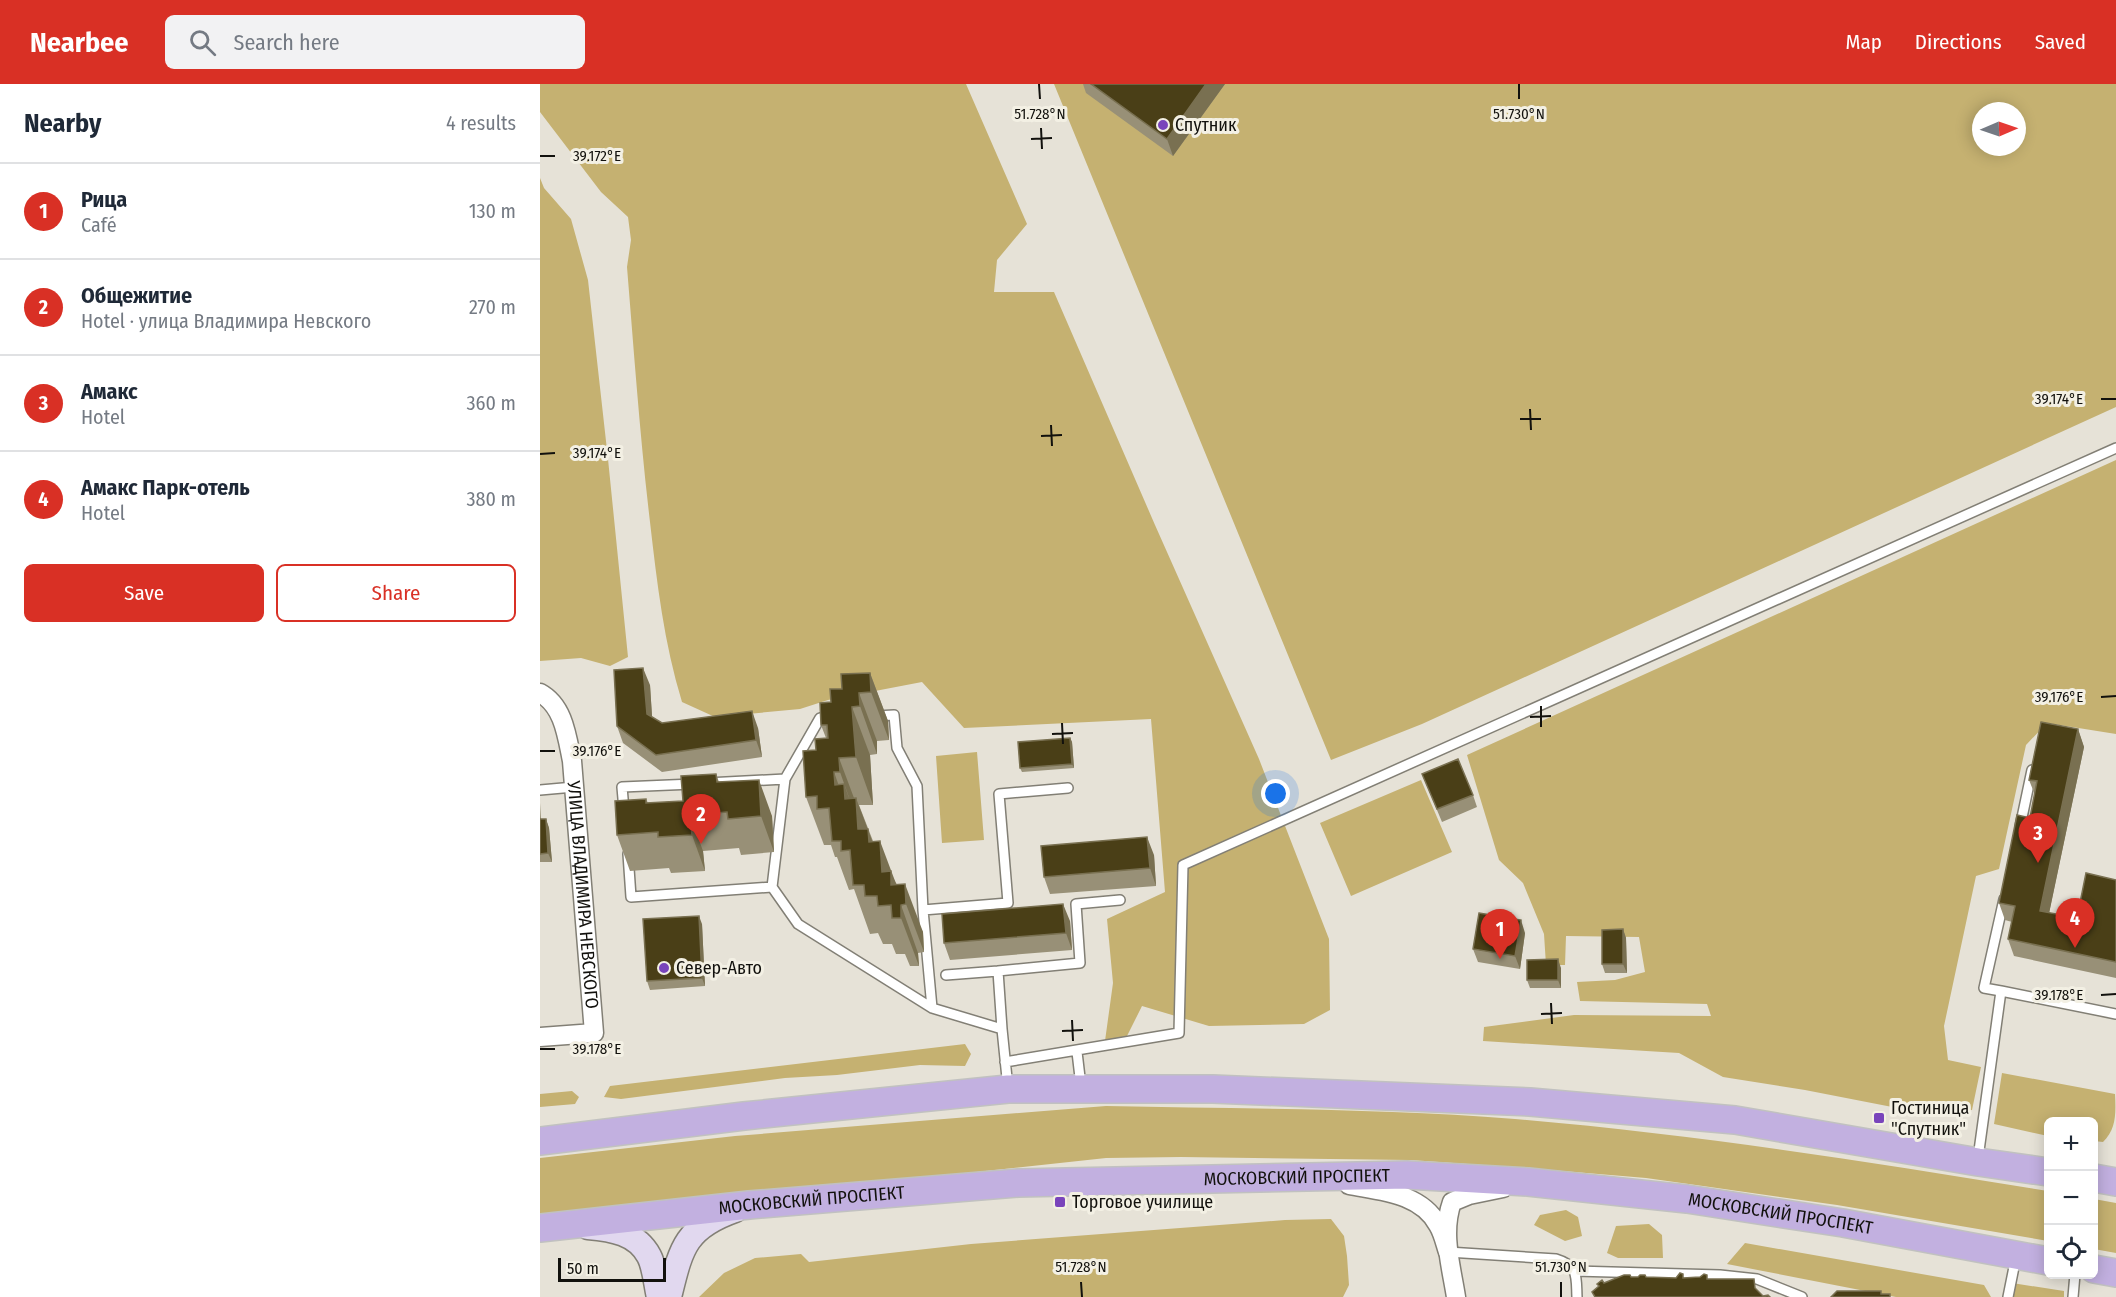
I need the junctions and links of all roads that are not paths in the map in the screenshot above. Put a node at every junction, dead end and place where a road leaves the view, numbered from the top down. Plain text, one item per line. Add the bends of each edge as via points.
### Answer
1 (2116, 448) edge
2 (540, 693) edge
3 (862, 716) edge
4 (841, 717) edge
5 (2035, 759) edge
6 (784, 779) junction
7 (574, 787) junction
8 (1068, 788) dead end
9 (540, 790) edge
10 (625, 820) edge
11 (2017, 840) edge
12 (627, 842) edge
13 (2007, 885) edge
14 (772, 887) junction
15 (1119, 900) dead end
16 (923, 910) junction
17 (998, 971) junction
18 (946, 975) dead end
19 (2001, 991) junction
20 (932, 1008) junction
21 (2116, 1014) edge
22 (1002, 1029) junction
23 (540, 1037) edge
24 (1077, 1052) junction
25 (1005, 1062) junction
26 (1008, 1089) junction
27 (1081, 1089) junction
28 (540, 1141) edge
29 (1978, 1162) junction
30 (2044, 1171) edge
31 (1300, 1177) junction
32 (2098, 1179) edge
33 (1528, 1182) junction
34 (2116, 1182) edge
35 (749, 1205) junction
36 (551, 1226) edge
37 (1448, 1252) junction
38 (2016, 1254) junction
39 (2044, 1260) edge
40 (1575, 1271) junction
41 (2075, 1279) edge
42 (659, 1297) edge
43 (669, 1297) edge
44 (1456, 1297) edge
45 (1577, 1297) edge
46 (1802, 1297) edge
47 (2008, 1297) edge
48 (2073, 1297) edge

1 - 24 lane via 1182,865 1179,1033
2 - 7 street, УЛИЦА ВЛАДИМИРА НЕВСКОГО via 549,698 566,727
3 - 16 lane via 894,715 897,748 917,786
4 - 6 lane via 820,718
5 - 11 lane
6 - 10 lane via 622,787
6 - 14 lane
7 - 9 lane
7 - 23 street, УЛИЦА ВЛАДИМИРА НЕВСКОГО via 594,1033
8 - 16 lane via 999,794 1008,903
12 - 14 lane via 631,897
13 - 19 lane via 1984,988
14 - 20 lane via 798,924
15 - 17 lane via 1077,904 1080,963
16 - 20 lane
17 - 18 lane
17 - 22 lane
19 - 21 lane
19 - 29 lane
20 - 22 lane
22 - 25 lane
24 - 25 lane
24 - 27 lane
25 - 26 lane
26 - 27 main road
26 - 28 main road
27 - 29 main road via 1213,1089 1530,1102 1736,1120
29 - 30 main road
31 - 33 main road, МОСКОВСКИЙ ПРОСПЕКТ via 1407,1175
31 - 35 main road, МОСКОВСКИЙ ПРОСПЕКТ via 1018,1183
31 - 37 street via 1402,1195 1428,1212 1438,1224
32 - 34 main road
33 - 37 street via 1452,1202 1446,1218
33 - 38 main road, МОСКОВСКИЙ ПРОСПЕКТ via 1689,1199
35 - 36 main road, МОСКОВСКИЙ ПРОСПЕКТ
35 - 43 main road via 716,1216 693,1233 678,1259
36 - 42 main road via 608,1228 633,1237 650,1256
37 - 40 lane via 1556,1259 1568,1263
37 - 44 street
38 - 39 main road, МОСКОВСКИЙ ПРОСПЕКТ
38 - 47 lane
40 - 45 lane
40 - 46 lane via 1757,1279
41 - 48 lane

